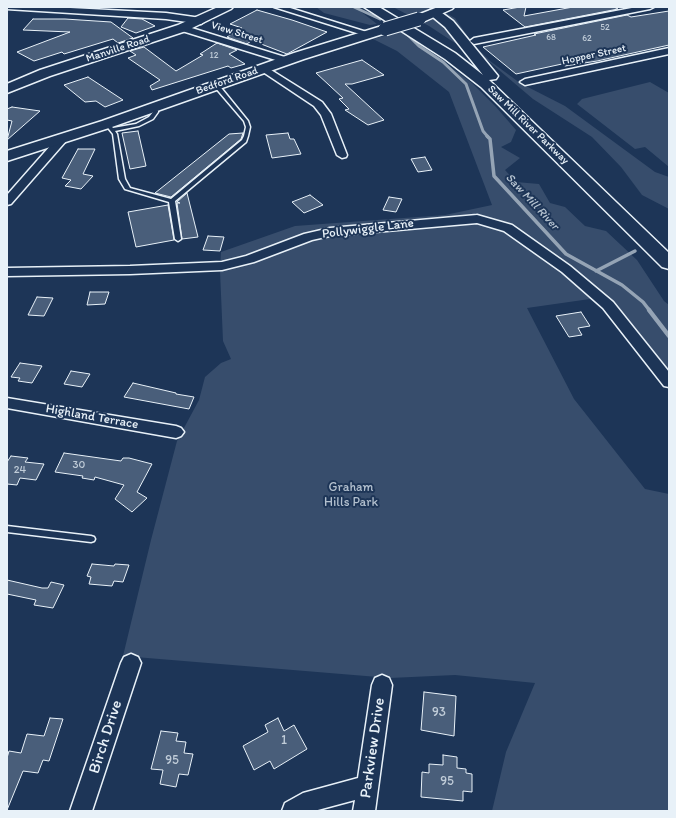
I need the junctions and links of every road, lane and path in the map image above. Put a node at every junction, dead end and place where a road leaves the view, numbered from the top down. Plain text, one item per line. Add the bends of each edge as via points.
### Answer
1 (7, 7) edge
2 (227, 7) edge
3 (278, 7) edge
4 (370, 7) edge
5 (381, 7) edge
6 (448, 7) edge
7 (649, 7) edge
8 (434, 13) junction
9 (201, 21) junction
10 (182, 28) junction
11 (369, 34) junction
12 (474, 41) dead end
13 (669, 51) edge
14 (284, 60) junction
15 (263, 68) junction
16 (525, 82) dead end
17 (216, 85) junction
18 (501, 88) junction
19 (7, 89) edge
20 (109, 127) junction
21 (62, 139) junction
22 (342, 155) dead end
23 (7, 156) edge
24 (172, 201) junction
25 (7, 202) edge
26 (178, 239) dead end
27 (669, 250) edge
28 (669, 263) edge
29 (7, 272) edge
30 (669, 382) edge
31 (7, 403) edge
32 (176, 432) dead end
33 (7, 529) edge
34 (91, 539) dead end
35 (131, 662) dead end
36 (382, 685) dead end
37 (367, 786) junction
38 (81, 811) edge
39 (293, 811) edge
40 (364, 811) edge

1 - 9 street via 166,16
2 - 9 main road, Manville Road
3 - 11 street
4 - 28 highway, Saw Mill River Parkway via 450,56 486,84
5 - 18 highway, Saw Mill River Parkway via 456,53
6 - 8 main road, Bedford Road
7 - 12 street
8 - 11 main road, Bedford Road, bridge
8 - 18 highway via 449,24
9 - 10 main road, Manville Road
10 - 14 street, View Street
10 - 19 main road, Manville Road via 45,73
11 - 14 main road, Bedford Road
13 - 16 street, Hopper Street
14 - 15 main road, Bedford Road
15 - 17 main road, Bedford Road
15 - 22 street via 318,104 326,114
17 - 20 main road, Bedford Road via 151,107
17 - 24 lane via 246,121 246,136 244,141
18 - 27 highway, Saw Mill River Parkway
20 - 21 main road, Bedford Road
20 - 24 lane via 118,147 122,179 128,189
21 - 23 main road, Bedford Road
21 - 25 street
24 - 26 lane
29 - 30 street, Pollywiggle Lane via 222,266 330,232 477,219 508,228 566,269 608,305
31 - 32 street, Highland Terrace
33 - 34 lane
35 - 38 street, Birch Drive
36 - 37 street, Parkview Drive
37 - 39 street via 311,801
37 - 40 street, Parkview Drive

